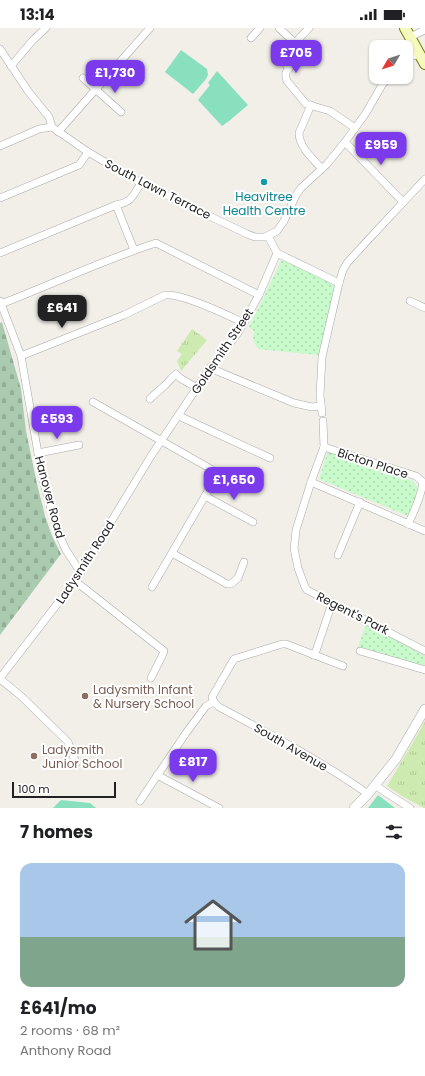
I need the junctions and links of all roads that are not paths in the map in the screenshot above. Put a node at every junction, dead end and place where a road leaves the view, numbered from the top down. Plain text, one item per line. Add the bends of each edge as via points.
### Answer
1 (46, 28) edge
2 (150, 28) edge
3 (260, 28) edge
4 (279, 28) edge
5 (309, 28) edge
6 (425, 30) edge
7 (408, 32) edge
8 (251, 38) dead end
9 (0, 49) edge
10 (304, 51) dead end
11 (419, 54) junction
12 (279, 56) dead end
13 (413, 56) edge
14 (425, 64) edge
15 (12, 66) junction
16 (289, 68) junction
17 (83, 78) dead end
18 (382, 84) edge
19 (96, 90) junction
20 (311, 105) junction
21 (121, 112) dead end
22 (355, 128) junction
23 (55, 130) junction
24 (345, 142) junction
25 (0, 146) edge
26 (88, 152) junction
27 (322, 169) junction
28 (425, 179) edge
29 (141, 183) junction
30 (0, 198) edge
31 (403, 202) junction
32 (116, 205) junction
33 (268, 236) junction
34 (134, 250) junction
35 (0, 252) edge
36 (277, 253) junction
37 (339, 284) junction
38 (259, 295) junction
39 (410, 301) dead end
40 (1, 303) edge
41 (425, 308) edge
42 (244, 323) junction
43 (21, 356) junction
44 (210, 368) junction
45 (197, 388) junction
46 (150, 399) dead end
47 (94, 402) dead end
48 (178, 416) junction
49 (323, 421) dead end
50 (162, 442) junction
51 (79, 445) dead end
52 (324, 447) junction
53 (38, 453) junction
54 (270, 458) dead end
55 (311, 482) junction
56 (205, 496) junction
57 (360, 502) junction
58 (253, 522) dead end
59 (408, 524) junction
60 (425, 531) edge
61 (172, 552) junction
62 (338, 555) dead end
63 (244, 562) dead end
64 (81, 573) junction
65 (76, 581) junction
66 (152, 588) dead end
67 (332, 603) junction
68 (425, 650) edge
69 (360, 651) dead end
70 (313, 655) junction
71 (343, 666) dead end
72 (425, 670) edge
73 (0, 678) edge
74 (151, 678) dead end
75 (214, 702) junction
76 (425, 709) edge
77 (76, 763) dead end
78 (157, 775) junction
79 (375, 785) junction
80 (368, 794) junction
81 (140, 801) dead end
82 (218, 808) edge
83 (354, 808) edge
84 (410, 808) edge

1 - 15 street
2 - 19 street
3 - 8 street
4 - 5 street via 295,43
6 - 7 street
7 - 11 main road
9 - 15 street
10 - 16 street
11 - 13 street
11 - 14 main road
12 - 16 street
15 - 23 street
16 - 20 street via 286,71 287,81 306,104
17 - 19 street
18 - 22 street
19 - 21 street
19 - 23 street
20 - 22 street via 330,111
20 - 27 street via 299,137 301,144
22 - 24 street
23 - 25 street via 38,129
23 - 26 street, South Lawn Terrace
24 - 27 street
24 - 31 street
26 - 29 street, South Lawn Terrace
26 - 30 street via 79,165
27 - 33 street via 301,188 277,231
28 - 31 street
29 - 32 street via 133,197
29 - 33 street, South Lawn Terrace via 247,234 255,237
31 - 37 street via 347,263
32 - 34 street
32 - 35 street
33 - 36 street
34 - 38 street via 156,243
34 - 40 street
36 - 37 street
36 - 38 street, Goldsmith Street
37 - 44 street via 322,357 322,410 294,403
38 - 42 street, Goldsmith Street
39 - 41 street
40 - 43 street, Hanover Road
42 - 43 street via 170,294
42 - 44 street, Goldsmith Street
43 - 53 street, Hanover Road
44 - 45 street, Goldsmith Street
45 - 46 street via 176,374
45 - 48 street, Goldsmith Street
47 - 50 street
48 - 50 street, Goldsmith Street
48 - 54 street
49 - 52 street
50 - 56 street via 214,471 214,481
50 - 64 street, Ladysmith Road
51 - 53 street
52 - 55 street, Regent's Park
52 - 59 street, Bicton Place via 416,476 423,482 417,506
53 - 64 street, Hanover Road via 61,539
55 - 57 street
55 - 67 street, Regent's Park via 296,530 294,548 298,568 307,590
56 - 58 street
56 - 61 street
57 - 59 street
57 - 62 street
59 - 60 street
61 - 63 street via 227,584 238,578
61 - 66 street
64 - 65 street, Ladysmith Road
65 - 73 street, Ladysmith Road
65 - 74 street via 164,651
67 - 68 street, Regent's Park
67 - 70 street
69 - 72 street
70 - 71 street
70 - 75 street via 285,643 234,659 212,697
73 - 77 street via 68,742
75 - 78 street via 206,706
75 - 80 street, South Avenue
76 - 79 street via 396,759
78 - 81 street
78 - 82 street
79 - 80 street
79 - 84 street
80 - 83 street

